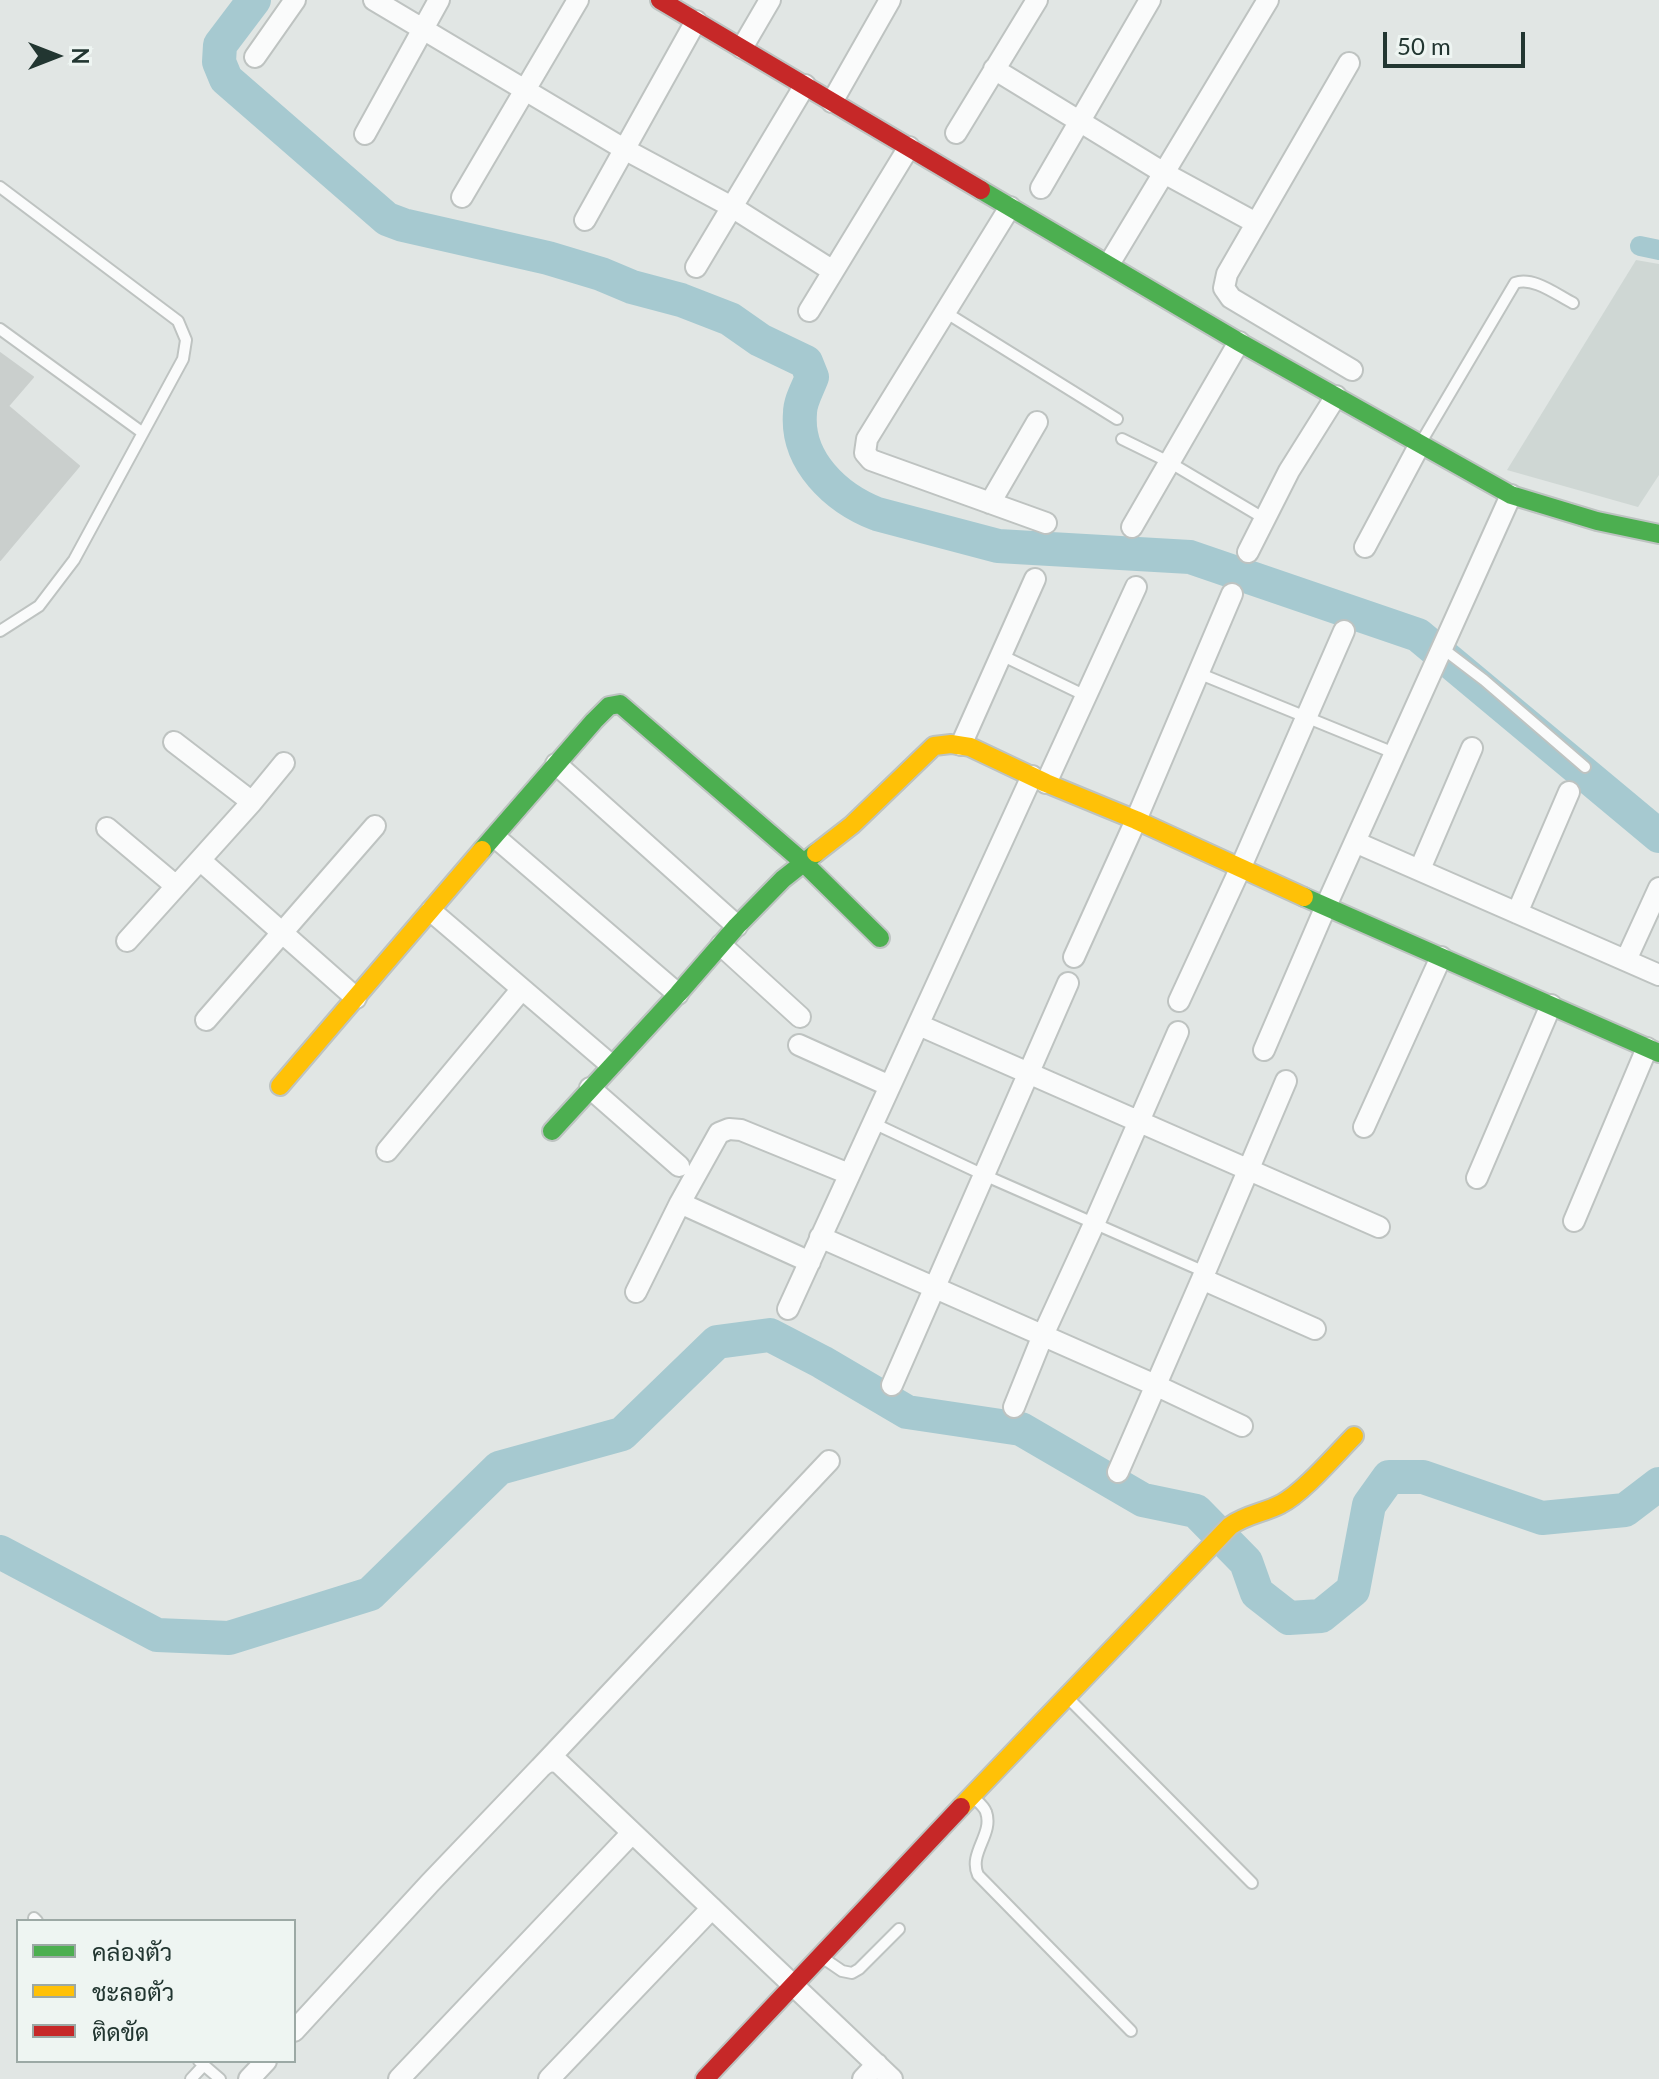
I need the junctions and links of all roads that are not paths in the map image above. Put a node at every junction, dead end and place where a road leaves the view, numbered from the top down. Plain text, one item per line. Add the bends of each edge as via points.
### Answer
1 (295, 0) edge
2 (374, 0) edge
3 (439, 0) edge
4 (578, 0) edge
5 (660, 0) edge
6 (770, 0) edge
7 (890, 0) edge
8 (1037, 0) edge
9 (1150, 0) edge
10 (1268, 0) edge
11 (696, 21) junction
12 (423, 29) junction
13 (742, 48) junction
14 (255, 57) dead end
15 (1349, 63) dead end
16 (994, 69) junction
17 (805, 85) junction
18 (525, 89) junction
19 (832, 102) junction
20 (1079, 121) junction
21 (956, 133) dead end
22 (365, 134) dead end
23 (909, 147) junction
24 (624, 149) junction
25 (1164, 173) junction
26 (0, 187) edge
27 (1041, 188) dead end
28 (462, 197) dead end
29 (732, 207) junction
30 (1010, 207) junction
31 (585, 220) dead end
32 (1256, 223) junction
33 (1109, 264) junction
34 (696, 267) dead end
35 (833, 271) junction
36 (1573, 303) dead end
37 (809, 311) dead end
38 (945, 312) junction
39 (0, 329) edge
40 (1239, 342) junction
41 (1352, 370) dead end
42 (1336, 396) junction
43 (1117, 419) dead end
44 (1037, 422) dead end
45 (143, 433) junction
46 (1122, 439) dead end
47 (1420, 444) junction
48 (1169, 462) junction
49 (1511, 495) junction
50 (990, 503) junction
51 (1265, 519) junction
52 (1046, 523) dead end
53 (1132, 527) dead end
54 (1659, 534) edge
55 (1365, 547) dead end
56 (1248, 552) dead end
57 (1035, 579) dead end
58 (1136, 587) dead end
59 (1232, 594) dead end
60 (0, 631) edge
61 (1344, 631) dead end
62 (1442, 648) junction
63 (1001, 655) junction
64 (1198, 673) junction
65 (1086, 696) junction
66 (1305, 715) junction
67 (174, 742) dead end
68 (961, 745) junction
69 (1472, 748) dead end
70 (1394, 753) junction
71 (284, 763) dead end
72 (556, 764) junction
73 (1585, 767) dead end
74 (1039, 779) junction
75 (1569, 792) dead end
76 (252, 802) junction
77 (1136, 820) junction
78 (375, 826) dead end
79 (107, 828) dead end
80 (495, 837) junction
81 (1355, 842) junction
82 (200, 860) junction
83 (803, 862) junction
84 (1240, 869) junction
85 (1420, 869) junction
86 (176, 886) junction
87 (1659, 888) edge
88 (1326, 906) junction
89 (431, 911) junction
90 (1517, 913) junction
91 (737, 926) junction
92 (283, 934) junction
93 (880, 938) dead end
94 (127, 941) dead end
95 (721, 945) junction
96 (1074, 957) dead end
97 (1441, 957) junction
98 (1626, 960) junction
99 (1659, 975) edge
100 (1068, 983) dead end
101 (521, 990) junction
102 (678, 994) junction
103 (356, 998) junction
104 (1179, 1001) dead end
105 (1551, 1005) junction
106 (800, 1017) dead end
107 (206, 1020) dead end
108 (919, 1025) junction
109 (1178, 1032) dead end
110 (799, 1045) dead end
111 (1264, 1050) dead end
112 (1653, 1050) edge
113 (611, 1065) junction
114 (1030, 1072) junction
115 (1286, 1081) dead end
116 (280, 1086) dead end
117 (890, 1086) junction
118 (590, 1088) junction
119 (1139, 1122) junction
120 (873, 1123) junction
121 (1364, 1127) dead end
122 (552, 1131) dead end
123 (387, 1151) dead end
124 (679, 1166) dead end
125 (1249, 1170) junction
126 (849, 1174) junction
127 (984, 1175) junction
128 (1477, 1178) dead end
129 (680, 1203) junction
130 (1574, 1221) dead end
131 (1094, 1224) junction
132 (1379, 1227) dead end
133 (820, 1237) junction
134 (810, 1262) junction
135 (1203, 1275) junction
136 (936, 1286) junction
137 (636, 1292) dead end
138 (788, 1309) dead end
139 (1315, 1329) dead end
140 (1043, 1335) junction
141 (892, 1385) dead end
142 (1155, 1385) junction
143 (1014, 1407) dead end
144 (1242, 1426) dead end
145 (1354, 1436) dead end
146 (829, 1461) dead end
147 (1118, 1472) dead end
148 (1066, 1696) junction
149 (540, 1768) junction
150 (972, 1795) junction
151 (632, 1833) junction
152 (1252, 1883) dead end
153 (712, 1908) junction
154 (899, 1929) dead end
155 (819, 1956) junction
156 (794, 1984) junction
157 (296, 2029) edge
158 (1131, 2031) dead end
159 (201, 2063) edge
160 (264, 2063) edge
161 (870, 2072) edge
162 (191, 2079) edge
163 (220, 2079) edge
164 (249, 2079) edge
165 (399, 2079) edge
166 (549, 2079) edge
167 (705, 2079) edge
168 (892, 2079) edge

1 - 14 street
2 - 12 street
3 - 12 street
4 - 18 street
5 - 11 street
6 - 13 street
7 - 19 street
8 - 16 street
9 - 20 street
10 - 25 street
11 - 13 street
11 - 24 street
12 - 18 street
12 - 22 street
13 - 17 street
15 - 32 street
16 - 20 street
16 - 21 street
17 - 19 street
17 - 29 street
18 - 24 street
18 - 28 street
19 - 23 street
20 - 25 street
20 - 27 street
23 - 30 street
23 - 35 street
24 - 29 street
24 - 31 street
25 - 32 street
25 - 33 street
26 - 45 lane via 178,321 186,340 183,359
29 - 34 street
29 - 35 street
30 - 33 street
30 - 38 street
32 - 41 street via 1224,288 1231,298
33 - 40 street
35 - 37 street
36 - 47 lane via 1531,282 1515,283
38 - 43 lane
38 - 50 street via 867,439 865,453 871,460
39 - 45 lane
40 - 42 street
40 - 48 street
42 - 47 street
42 - 51 street
44 - 50 street
45 - 60 lane via 74,560 39,606
46 - 48 lane
47 - 49 street
47 - 55 street
48 - 51 lane
48 - 53 street
49 - 54 street
49 - 62 street
50 - 52 street
51 - 56 street
57 - 63 street
58 - 65 street
59 - 64 street
61 - 66 street
62 - 70 street
62 - 73 lane
63 - 65 lane
63 - 68 street
64 - 66 lane
64 - 77 street
65 - 74 street
66 - 70 lane
66 - 84 street
67 - 76 street
68 - 74 street
68 - 83 street via 934,746 852,825
69 - 85 street
70 - 81 street
71 - 76 street
72 - 80 street
72 - 83 street via 606,708 620,704
72 - 91 street
74 - 77 street
74 - 108 street
75 - 90 street
76 - 82 street
77 - 84 street
77 - 96 street
78 - 92 street
79 - 86 street
80 - 89 street
80 - 102 street
81 - 85 street
81 - 88 street
82 - 86 street
82 - 92 street
83 - 91 street
83 - 93 street
84 - 88 street
84 - 104 street
85 - 90 street
86 - 94 street
87 - 98 street
88 - 97 street
88 - 111 street
89 - 101 street
89 - 103 street
90 - 98 street
91 - 95 street
92 - 103 street
92 - 107 street
95 - 102 street
95 - 106 street
97 - 105 street
97 - 121 street
98 - 99 street
100 - 114 street
101 - 113 street
101 - 123 street
102 - 113 street
103 - 116 street
105 - 112 street
105 - 128 street
108 - 114 street
108 - 117 street
109 - 119 street
110 - 117 street
112 - 130 street
113 - 118 street
114 - 119 street
114 - 127 street
115 - 125 street
117 - 120 street
118 - 122 street
118 - 124 street
119 - 125 street
119 - 131 street
120 - 126 street
120 - 127 lane
125 - 132 street
125 - 135 street
126 - 129 street via 729,1129 712,1143
126 - 133 street
127 - 131 lane
127 - 136 street
129 - 134 street
129 - 137 street
131 - 135 lane
131 - 140 street
133 - 134 street
133 - 136 street
134 - 138 street
135 - 139 street
135 - 142 street
136 - 140 street
136 - 141 street
140 - 142 street
140 - 143 street
142 - 144 street
142 - 147 street
145 - 148 street via 1293,1497 1230,1526
146 - 149 street
148 - 150 street
148 - 152 lane
149 - 151 street via 559,1763
149 - 157 street
150 - 155 street
150 - 158 lane via 986,1810 987,1820 974,1861 978,1875
151 - 153 street
151 - 165 street
153 - 156 street
153 - 166 street
154 - 155 lane via 852,1973
155 - 156 street
156 - 161 street
156 - 167 street
159 - 162 lane
159 - 163 lane
160 - 164 street
161 - 168 street

